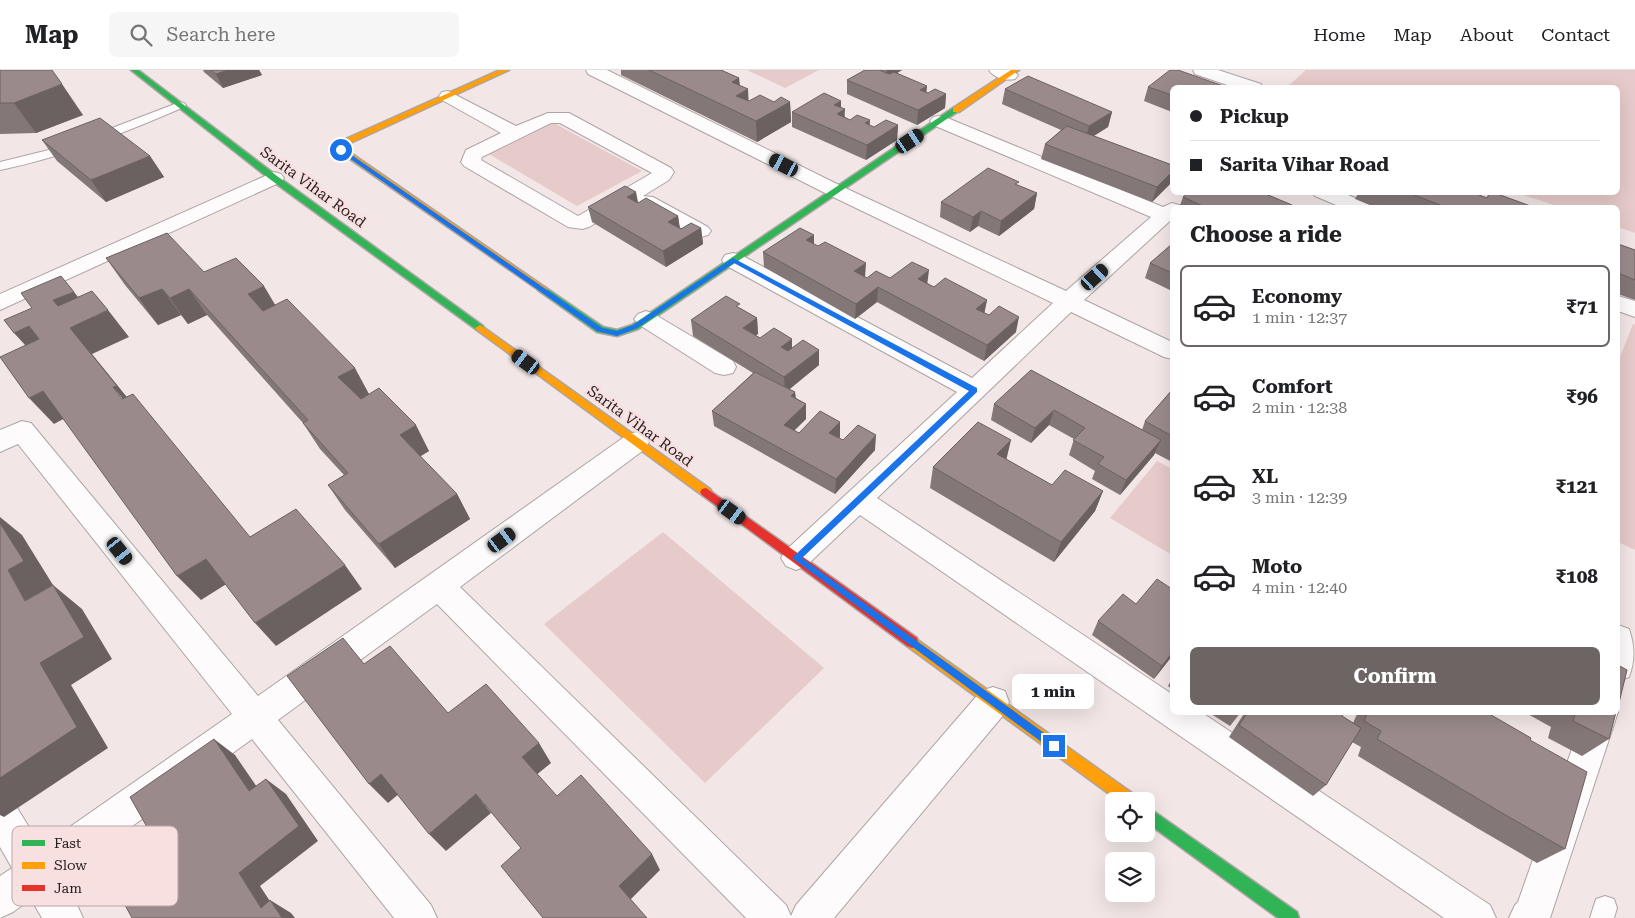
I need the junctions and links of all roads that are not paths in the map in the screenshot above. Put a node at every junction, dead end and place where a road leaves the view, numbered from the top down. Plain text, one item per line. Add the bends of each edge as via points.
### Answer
1 (134, 70) edge
2 (506, 70) edge
3 (594, 70) edge
4 (1201, 70) edge
5 (1007, 72) edge
6 (1246, 85) edge
7 (448, 96) junction
8 (180, 105) junction
9 (939, 121) junction
10 (514, 133) junction
11 (0, 166) edge
12 (274, 178) junction
13 (836, 191) junction
14 (632, 193) junction
15 (1330, 195) edge
16 (1354, 205) edge
17 (1170, 211) edge
18 (1170, 214) edge
19 (701, 231) dead end
20 (733, 260) junction
21 (1069, 301) junction
22 (0, 302) edge
23 (1620, 304) edge
24 (1635, 310) edge
25 (646, 319) junction
26 (1170, 350) edge
27 (724, 367) dead end
28 (974, 390) junction
29 (0, 442) edge
30 (636, 442) junction
31 (858, 499) junction
32 (796, 558) junction
33 (439, 586) junction
34 (993, 702) junction
35 (1170, 710) edge
36 (1177, 715) edge
37 (1601, 715) edge
38 (256, 718) junction
39 (1118, 792) edge
40 (0, 814) edge
41 (1155, 820) edge
42 (103, 826) edge
43 (12, 834) edge
44 (12, 890) edge
45 (0, 899) edge
46 (57, 906) edge
47 (64, 918) edge
48 (418, 918) edge
49 (774, 918) edge
50 (809, 918) edge
51 (1291, 918) edge
52 (1477, 918) edge
53 (1528, 918) edge

1 - 8 street, Sarita Vihar Road
2 - 7 street
3 - 13 street
4 - 6 street
5 - 9 street
7 - 10 street
7 - 25 street via 342,144 341,150 600,330 617,334
8 - 11 lane via 101,137
8 - 12 street, Sarita Vihar Road
9 - 13 street
9 - 17 street
10 - 14 street via 548,118 563,117 664,172
10 - 14 street via 474,154 471,162 570,222 582,222
12 - 22 street
12 - 30 street, Sarita Vihar Road
13 - 20 street
13 - 21 street
14 - 19 street
15 - 16 street
18 - 21 street
20 - 25 street
20 - 28 street
21 - 26 street
21 - 28 street
23 - 24 street
25 - 27 street
28 - 31 street
29 - 38 street via 22,430
30 - 32 street, Sarita Vihar Road
30 - 33 street
31 - 32 street
31 - 35 street
32 - 34 street, Sarita Vihar Road
33 - 38 street
33 - 49 street
34 - 39 street, Sarita Vihar Road
34 - 50 street
36 - 52 street
37 - 53 street via 1532,915
38 - 42 street
38 - 48 street
40 - 43 street
41 - 51 street
44 - 45 street
46 - 47 street

